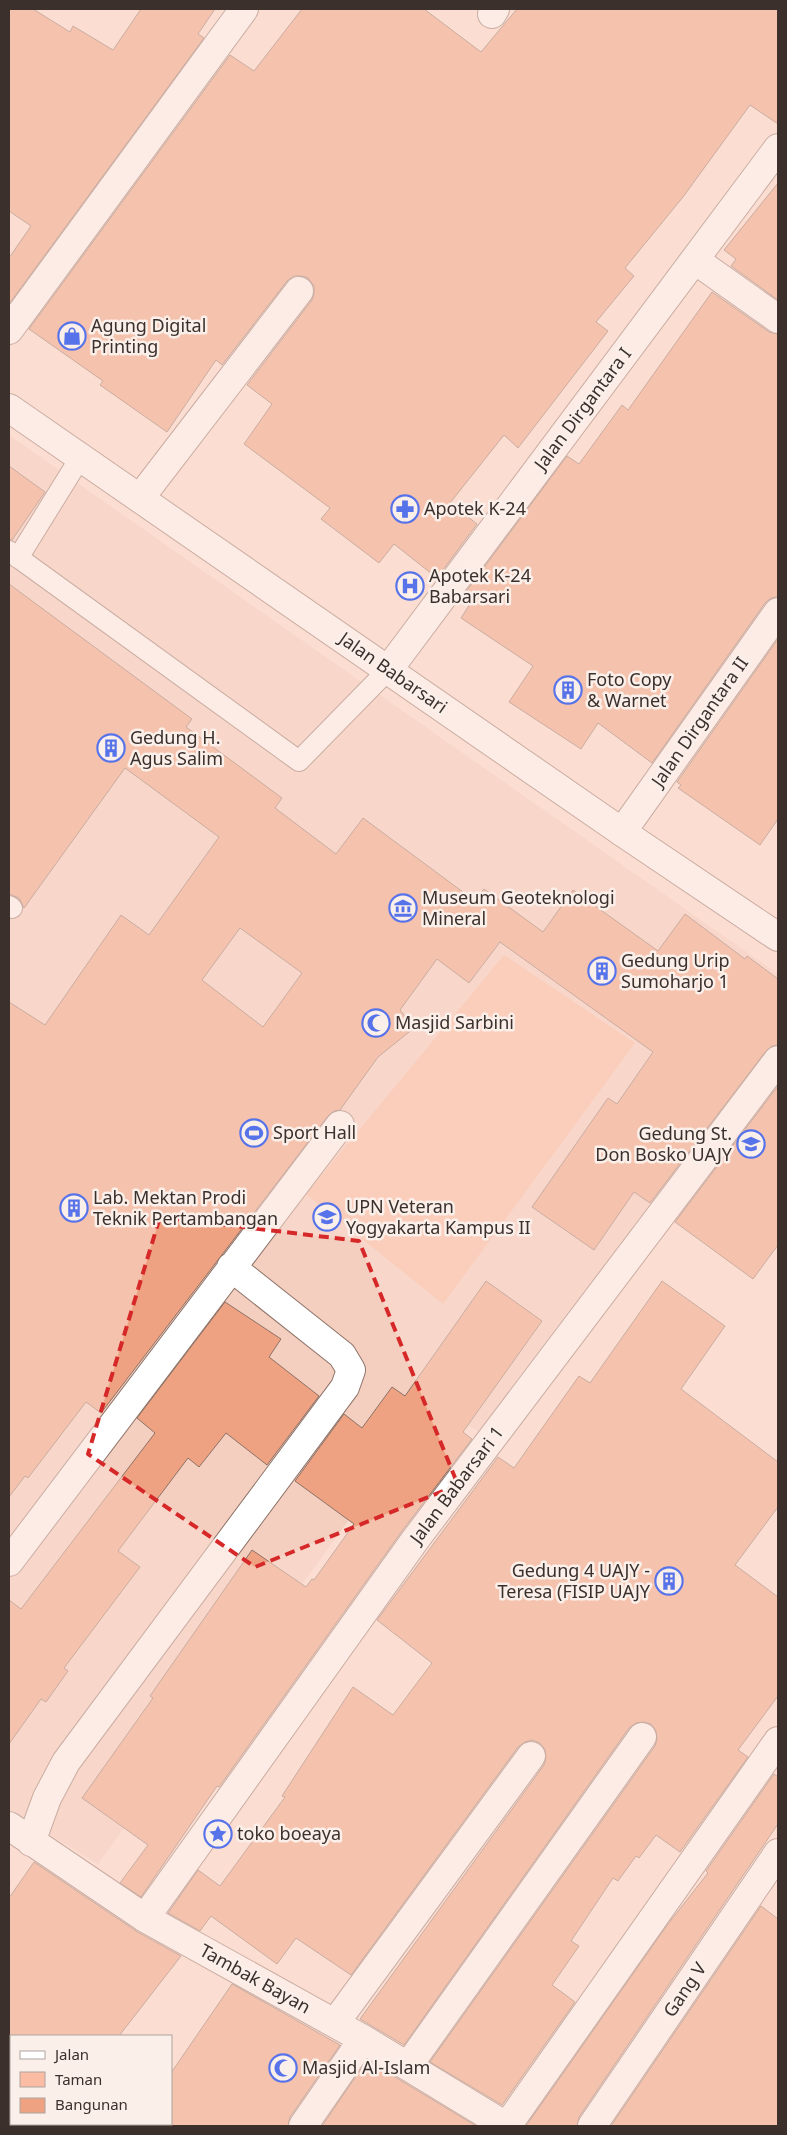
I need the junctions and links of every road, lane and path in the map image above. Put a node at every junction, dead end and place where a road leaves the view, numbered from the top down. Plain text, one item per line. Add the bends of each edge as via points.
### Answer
1 (244, 9) edge
2 (778, 148) edge
3 (695, 260) junction
4 (299, 291) dead end
5 (778, 320) edge
6 (9, 330) edge
7 (9, 408) edge
8 (80, 458) junction
9 (140, 498) junction
10 (14, 554) edge
11 (778, 612) edge
12 (388, 670) junction
13 (622, 832) junction
14 (778, 937) edge
15 (778, 1060) edge
16 (340, 1125) dead end
17 (231, 1267) junction
18 (9, 1562) edge
19 (642, 1737) dead end
20 (778, 1741) edge
21 (530, 1756) dead end
22 (9, 1826) edge
23 (31, 1842) junction
24 (778, 1853) edge
25 (145, 1918) junction
26 (334, 2022) junction
27 (364, 2039) junction
28 (408, 2066) junction
29 (304, 2126) edge
30 (506, 2126) edge
31 (592, 2126) edge

1 - 6 street
2 - 3 street, Jalan Dirgantara I
3 - 5 street
3 - 12 street, Jalan Dirgantara I
4 - 9 street
7 - 8 street, Jalan Babarsari
8 - 9 street, Jalan Babarsari
8 - 10 lane
9 - 12 street, Jalan Babarsari
10 - 12 lane via 299,761
11 - 13 street, Jalan Dirgantara II
12 - 13 street, Jalan Babarsari
13 - 14 street, Jalan Babarsari
15 - 25 street, Jalan Babarsari 1 via 416,1540
16 - 17 street
17 - 18 street
17 - 23 street via 342,1355 350,1370 345,1386 66,1762 47,1798
19 - 28 street
20 - 30 street
21 - 26 street
22 - 23 street, Tambak Bayan
23 - 25 street, Tambak Bayan
24 - 31 street, Gang V
25 - 26 street, Tambak Bayan
26 - 27 street, Tambak Bayan
27 - 28 street, Tambak Bayan
27 - 29 street
28 - 30 street, Tambak Bayan

